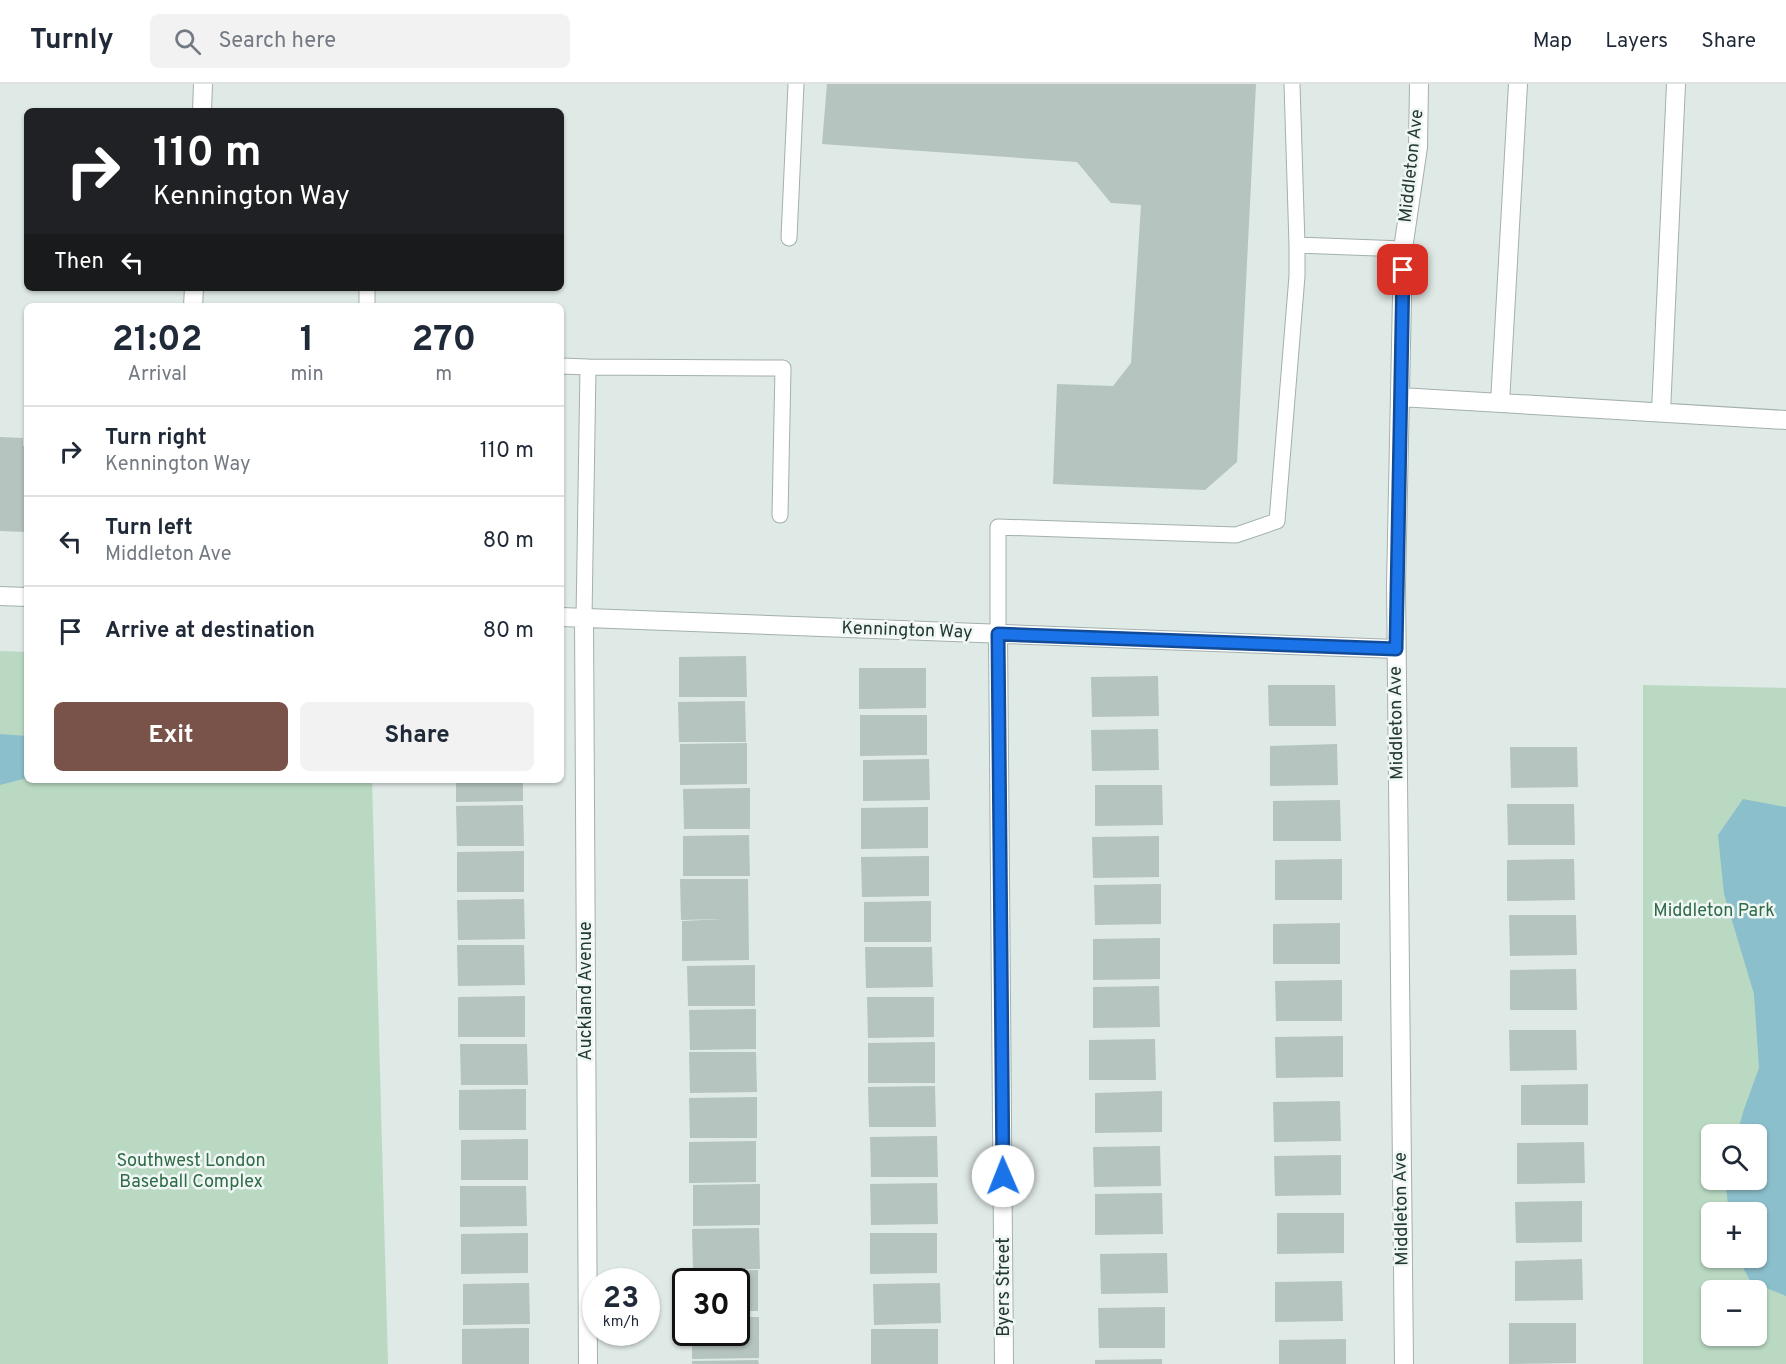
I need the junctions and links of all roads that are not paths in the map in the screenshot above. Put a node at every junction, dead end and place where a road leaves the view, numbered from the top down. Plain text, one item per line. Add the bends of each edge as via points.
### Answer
1 (203, 84) edge
2 (796, 84) edge
3 (1292, 84) edge
4 (1419, 84) edge
5 (1518, 84) edge
6 (1676, 84) edge
7 (202, 108) edge
8 (789, 238) dead end
9 (1297, 245) junction
10 (1403, 249) junction
11 (564, 366) edge
12 (588, 367) junction
13 (1400, 397) junction
14 (1500, 403) junction
15 (1661, 412) junction
16 (1786, 420) edge
17 (780, 515) dead end
18 (0, 596) edge
19 (24, 597) edge
20 (564, 617) edge
21 (584, 618) junction
22 (998, 634) junction
23 (1396, 649) junction
24 (588, 1364) edge
25 (1004, 1364) edge
26 (1404, 1364) edge

1 - 7 street
2 - 8 lane
3 - 9 lane
4 - 10 street, Middleton Ave via 1418,147
5 - 14 street
6 - 15 street
9 - 10 lane
9 - 22 lane via 1277,521 1236,535 998,527
10 - 13 street, Middleton Ave
11 - 12 lane
12 - 17 lane via 783,368
12 - 21 lane
13 - 14 street
13 - 23 street, Middleton Ave
14 - 15 street
15 - 16 street
18 - 19 street
20 - 21 street, Kennington Way
21 - 22 street, Kennington Way
21 - 24 street, Auckland Avenue
22 - 23 street, Kennington Way
22 - 25 street, Byers Street
23 - 26 street, Middleton Ave

